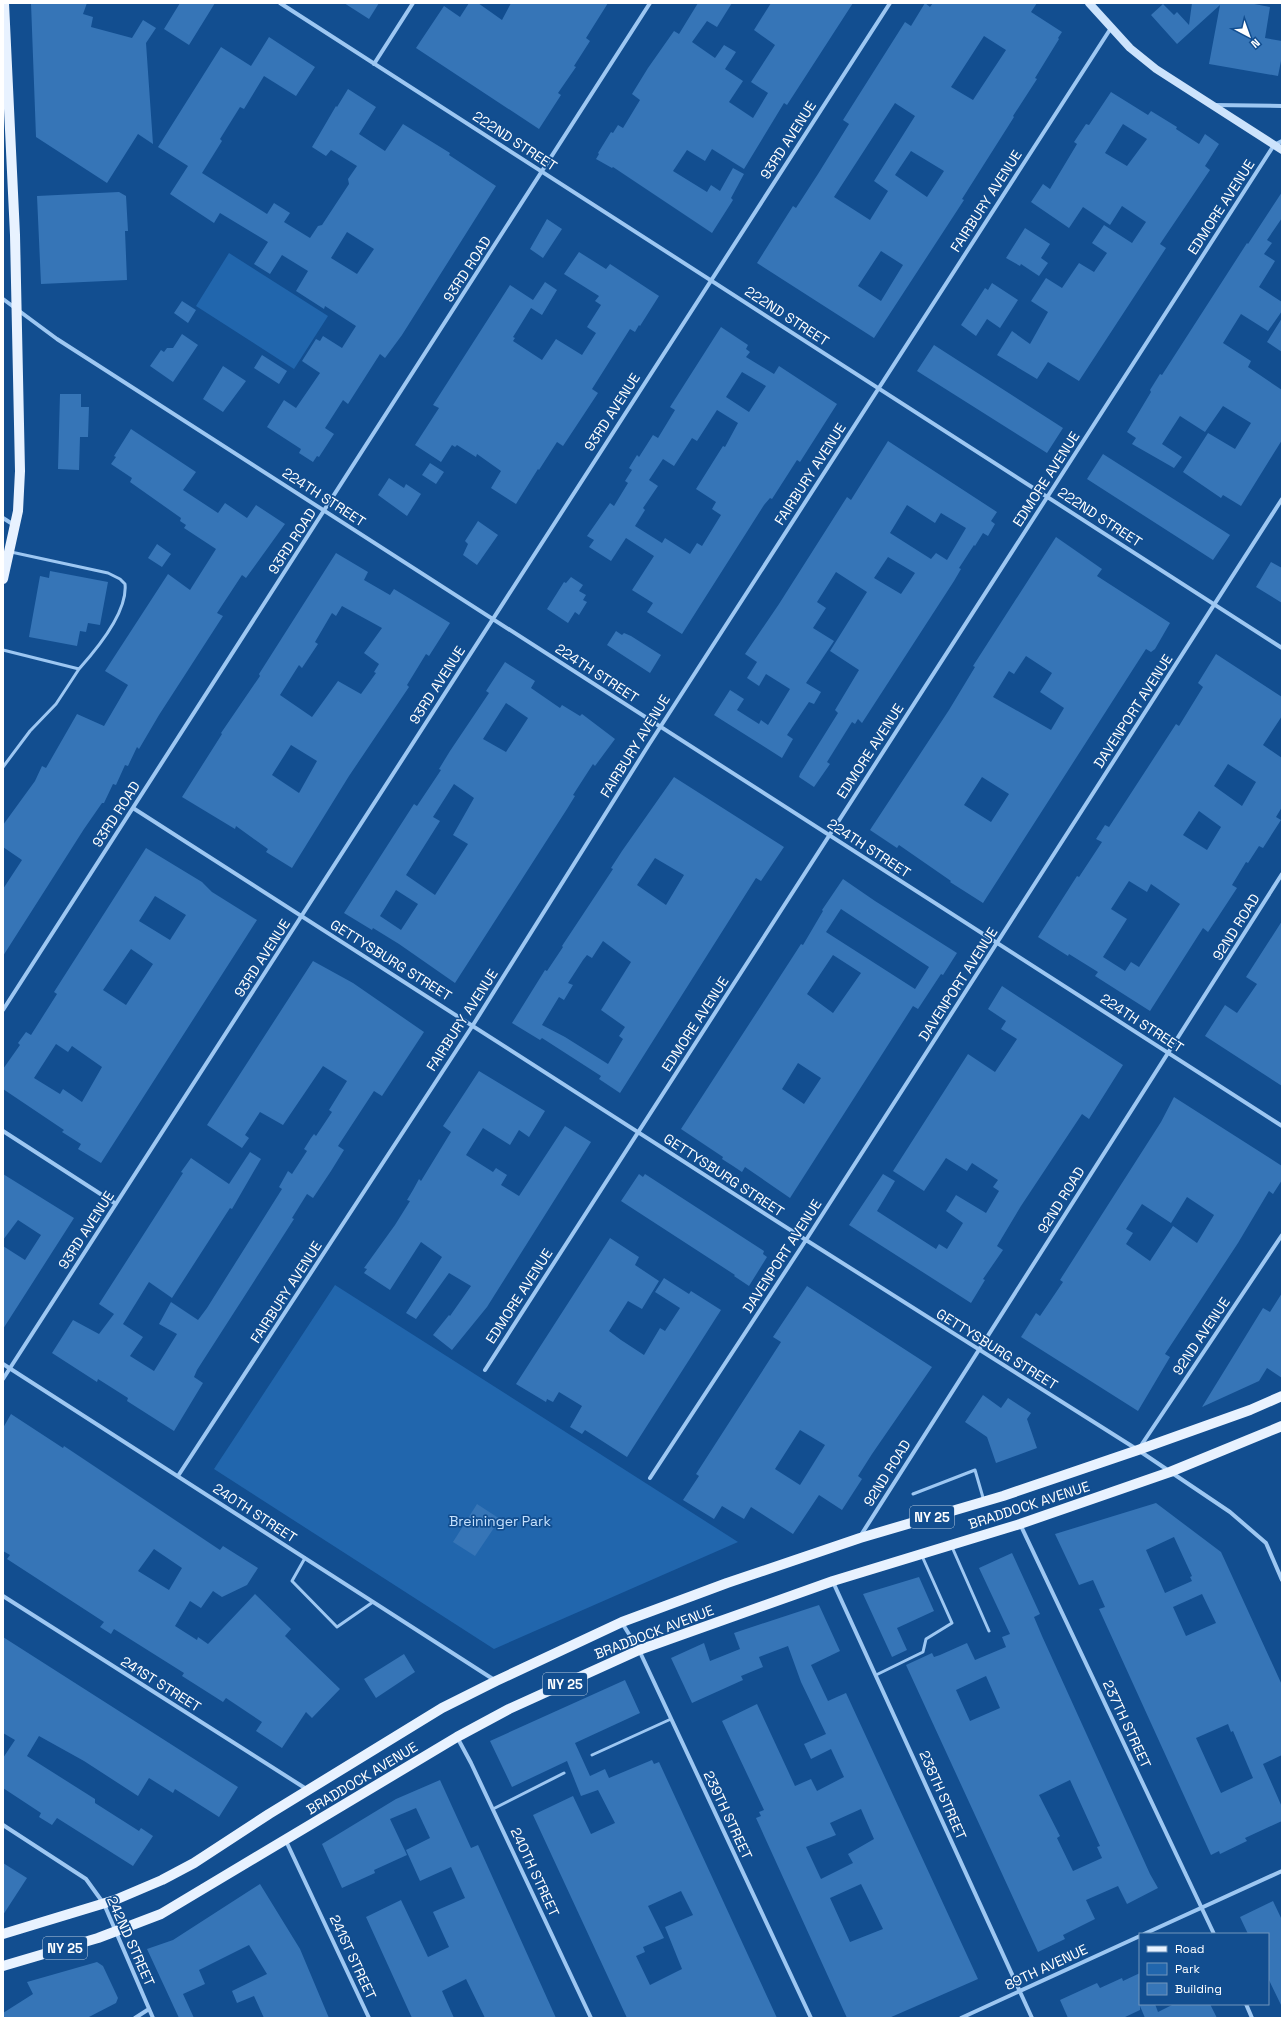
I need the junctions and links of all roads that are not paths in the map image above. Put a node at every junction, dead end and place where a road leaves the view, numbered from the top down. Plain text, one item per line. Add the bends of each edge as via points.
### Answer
1 (4, 3) edge
2 (280, 3) edge
3 (413, 3) edge
4 (650, 3) edge
5 (890, 3) edge
6 (1089, 3) edge
7 (1111, 28) junction
8 (374, 64) junction
9 (1212, 105) junction
10 (1282, 106) edge
11 (1278, 143) edge
12 (1282, 150) edge
13 (542, 172) junction
14 (711, 279) junction
15 (3, 299) edge
16 (18, 312) junction
17 (879, 388) junction
18 (1048, 497) junction
19 (1282, 499) edge
20 (324, 510) junction
21 (3, 518) edge
22 (15, 525) junction
23 (10, 551) junction
24 (3, 579) edge
25 (1214, 605) junction
26 (493, 619) junction
27 (1282, 648) edge
28 (3, 650) edge
29 (79, 669) junction
30 (660, 727) junction
31 (3, 767) edge
32 (133, 808) junction
33 (829, 835) junction
34 (1282, 874) edge
35 (301, 916) junction
36 (997, 943) junction
37 (3, 1010) edge
38 (473, 1025) junction
39 (1168, 1053) junction
40 (1282, 1126) edge
41 (3, 1131) edge
42 (638, 1132) junction
43 (116, 1204) junction
44 (1282, 1235) edge
45 (806, 1240) junction
46 (979, 1350) junction
47 (3, 1364) edge
48 (10, 1368) junction
49 (485, 1370) dead end
50 (3, 1379) edge
51 (1282, 1396) edge
52 (1282, 1426) edge
53 (1138, 1450) junction
54 (1170, 1472) junction
55 (178, 1476) junction
56 (650, 1478) dead end
57 (912, 1494) dead end
58 (984, 1502) junction
59 (1020, 1524) junction
60 (860, 1538) junction
61 (951, 1545) junction
62 (922, 1554) junction
63 (305, 1558) junction
64 (1282, 1580) edge
65 (833, 1582) junction
66 (3, 1596) edge
67 (373, 1602) junction
68 (622, 1622) junction
69 (989, 1631) dead end
70 (639, 1650) junction
71 (876, 1675) junction
72 (496, 1681) junction
73 (671, 1719) junction
74 (457, 1737) junction
75 (592, 1755) dead end
76 (564, 1773) dead end
77 (308, 1790) junction
78 (492, 1809) junction
79 (3, 1825) edge
80 (286, 1841) junction
81 (1282, 1871) edge
82 (104, 1904) junction
83 (1202, 1908) junction
84 (116, 1931) junction
85 (1146, 1933) edge
86 (1214, 1933) edge
87 (3, 1934) edge
88 (1139, 1936) edge
89 (3, 1966) edge
90 (1020, 1991) junction
91 (1246, 2005) edge
92 (149, 2009) junction
93 (135, 2018) edge
94 (153, 2018) edge
95 (370, 2018) edge
96 (591, 2018) edge
97 (811, 2018) edge
98 (961, 2018) edge
99 (1032, 2018) edge
100 (1252, 2018) edge

1 - 16 main road
2 - 8 street, 222ND STREET
3 - 8 street
4 - 13 street, 93RD ROAD
5 - 14 street, 93RD AVENUE
6 - 7 main road
7 - 9 main road via 1156,69
7 - 17 street, FAIRBURY AVENUE
8 - 13 street, 222ND STREET
9 - 10 street
9 - 11 main road
11 - 12 main road
11 - 18 street, EDMORE AVENUE
13 - 14 street, 222ND STREET
13 - 20 street, 93RD ROAD
14 - 17 street, 222ND STREET
14 - 26 street, 93RD AVENUE
15 - 16 street, 224TH STREET
16 - 20 street, 224TH STREET
16 - 22 main road via 20,471
17 - 18 street, 222ND STREET
17 - 30 street, FAIRBURY AVENUE
18 - 25 street, 222ND STREET
18 - 33 street, EDMORE AVENUE
19 - 25 street, DAVENPORT AVENUE
20 - 26 street, 224TH STREET
20 - 32 street, 93RD ROAD
21 - 22 street
22 - 23 main road
23 - 24 main road
23 - 29 lane via 108,573 125,584 123,603 100,644
25 - 27 street, 222ND STREET
25 - 36 street, DAVENPORT AVENUE
26 - 30 street, 224TH STREET
26 - 35 street, 93RD AVENUE
28 - 29 lane
29 - 31 lane via 56,704 30,731
30 - 33 street, 224TH STREET
30 - 38 street, FAIRBURY AVENUE
32 - 35 street, GETTYSBURG STREET
32 - 37 street, 93RD ROAD
33 - 36 street, 224TH STREET
33 - 42 street, EDMORE AVENUE
34 - 39 street, 92ND ROAD
35 - 38 street, GETTYSBURG STREET
35 - 43 street, 93RD AVENUE
36 - 39 street, 224TH STREET
36 - 45 street, DAVENPORT AVENUE
38 - 42 street, GETTYSBURG STREET
38 - 55 street, FAIRBURY AVENUE
39 - 40 street, 224TH STREET
39 - 46 street, 92ND ROAD
41 - 43 street
42 - 45 street, GETTYSBURG STREET
42 - 49 street, EDMORE AVENUE
43 - 48 street, 93RD AVENUE
44 - 53 street, 92ND AVENUE
45 - 46 street, GETTYSBURG STREET
45 - 56 street, DAVENPORT AVENUE
46 - 53 street, GETTYSBURG STREET
46 - 60 street, 92ND ROAD
47 - 48 street, 240TH STREET
48 - 50 street, 93RD AVENUE
48 - 55 street, 240TH STREET
51 - 53 main road, BRADDOCK AVENUE / NY 25
52 - 54 main road, BRADDOCK AVENUE / NY 25
53 - 54 street, GETTYSBURG STREET
53 - 58 main road, BRADDOCK AVENUE / NY 25
54 - 59 main road, BRADDOCK AVENUE / NY 25
54 - 64 street, GETTYSBURG STREET via 1230,1512 1266,1543
55 - 63 street, 240TH STREET
57 - 58 lane via 975,1470
58 - 60 main road, BRADDOCK AVENUE / NY 25
59 - 61 main road, BRADDOCK AVENUE / NY 25
59 - 83 street, 237TH STREET
60 - 68 main road, BRADDOCK AVENUE / NY 25
61 - 62 main road, BRADDOCK AVENUE / NY 25
61 - 69 lane
62 - 65 main road, BRADDOCK AVENUE / NY 25
62 - 71 lane via 952,1623 926,1639 923,1652
63 - 67 street, 240TH STREET
63 - 67 lane via 292,1580 337,1627
65 - 70 main road, BRADDOCK AVENUE / NY 25
65 - 71 street, 238TH STREET
66 - 77 street, 241ST STREET
67 - 72 street, 240TH STREET
68 - 70 street, 239TH STREET
68 - 72 main road, BRADDOCK AVENUE / NY 25
70 - 73 street, 239TH STREET
70 - 74 main road, BRADDOCK AVENUE / NY 25 via 509,1709
71 - 90 street, 238TH STREET
72 - 77 main road, BRADDOCK AVENUE / NY 25 via 442,1708
73 - 75 lane
73 - 97 street, 239TH STREET
74 - 78 street, 240TH STREET
74 - 80 main road, BRADDOCK AVENUE / NY 25
76 - 78 lane
77 - 82 main road, BRADDOCK AVENUE / NY 25 via 194,1863 162,1880
78 - 96 street, 240TH STREET
79 - 82 street, 242ND STREET via 86,1879
80 - 84 main road, BRADDOCK AVENUE / NY 25 via 161,1914
80 - 95 street, 241ST STREET
81 - 83 street
82 - 84 street, 242ND STREET
82 - 87 main road, BRADDOCK AVENUE / NY 25
83 - 85 street
83 - 86 street, 237TH STREET
84 - 89 main road, BRADDOCK AVENUE / NY 25
84 - 92 street, 242ND STREET
88 - 90 street, 89TH AVENUE
90 - 98 street, 89TH AVENUE
90 - 99 street, 238TH STREET
91 - 100 street
92 - 93 street
92 - 94 street, 242ND STREET

